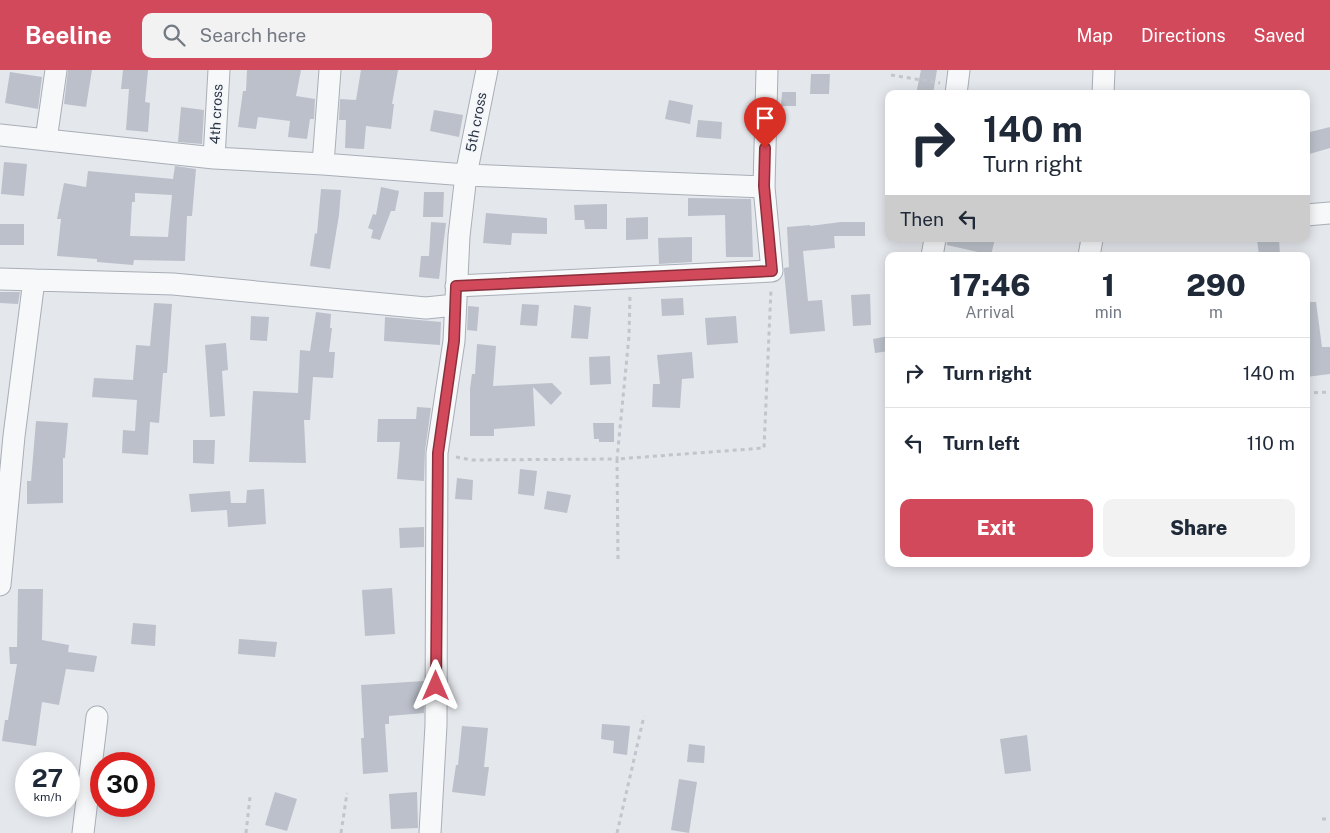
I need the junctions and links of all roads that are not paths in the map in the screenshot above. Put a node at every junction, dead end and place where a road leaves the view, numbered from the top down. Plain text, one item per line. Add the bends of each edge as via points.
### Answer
1 (56, 70) edge
2 (219, 70) edge
3 (330, 70) edge
4 (487, 70) edge
5 (767, 70) edge
6 (1104, 70) edge
7 (1103, 90) edge
8 (0, 135) edge
9 (46, 140) junction
10 (214, 158) junction
11 (323, 164) junction
12 (466, 175) junction
13 (764, 186) junction
14 (1330, 213) edge
15 (1310, 216) edge
16 (0, 279) edge
17 (34, 280) junction
18 (455, 295) junction
19 (7, 436) edge
20 (0, 585) edge
21 (98, 717) dead end
22 (83, 833) edge
23 (430, 833) edge

1 - 9 street
2 - 10 street, 4th cross
3 - 11 street
4 - 12 street, 5th cross
5 - 13 street
6 - 7 street
8 - 9 street
9 - 10 street
10 - 11 street
11 - 12 street
12 - 13 street
12 - 18 street, 5th cross
13 - 18 street via 772,271 631,277
14 - 15 street
16 - 17 street
17 - 18 street via 173,284 426,308
17 - 19 street
18 - 23 street, 5th cross via 454,341 438,453 436,725
19 - 20 street
21 - 22 street

